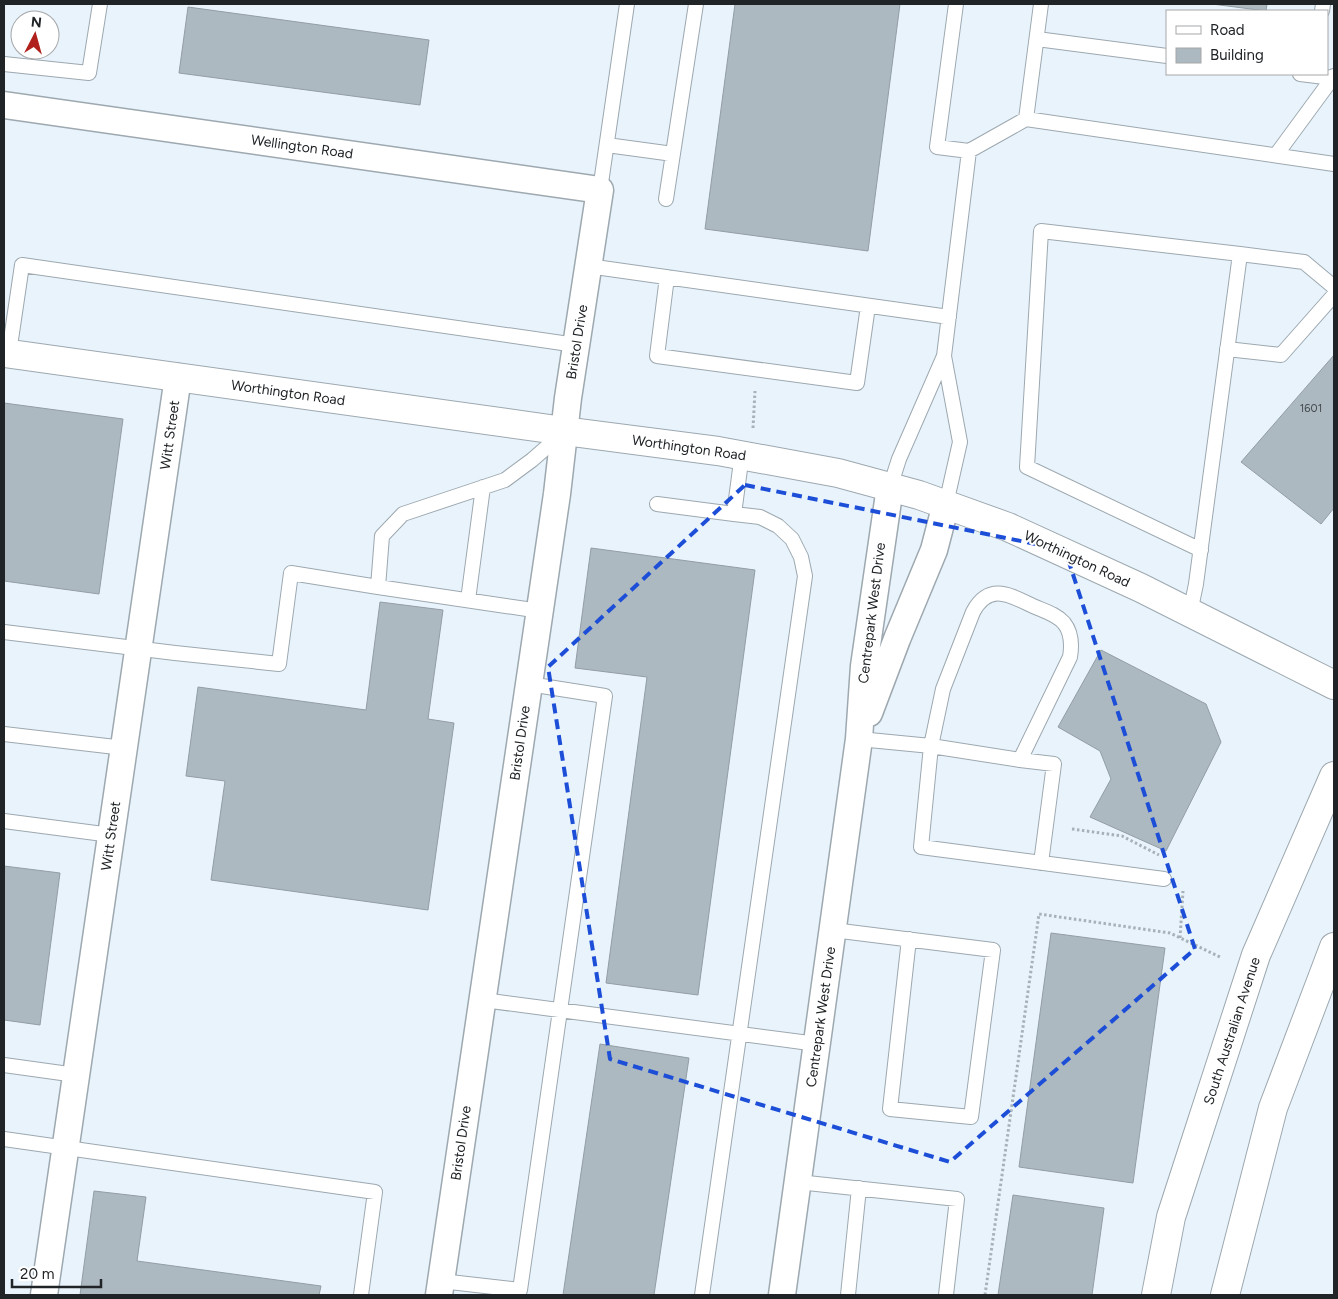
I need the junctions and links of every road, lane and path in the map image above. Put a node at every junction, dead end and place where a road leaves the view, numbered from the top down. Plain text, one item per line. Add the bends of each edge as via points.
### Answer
1 (100, 4) edge
2 (627, 4) edge
3 (696, 4) edge
4 (956, 4) edge
5 (1041, 4) edge
6 (1037, 40) junction
7 (1166, 56) edge
8 (4, 64) edge
9 (1317, 75) edge
10 (1333, 77) edge
11 (4, 105) edge
12 (1026, 119) junction
13 (607, 145) junction
14 (969, 151) junction
15 (673, 154) junction
16 (1276, 155) junction
17 (1334, 164) edge
18 (600, 190) junction
19 (666, 199) dead end
20 (1240, 254) junction
21 (588, 266) junction
22 (667, 277) junction
23 (1334, 287) edge
24 (1334, 295) edge
25 (868, 306) junction
26 (949, 317) junction
27 (576, 345) junction
28 (1227, 349) junction
29 (6, 353) edge
30 (944, 356) junction
31 (178, 377) junction
32 (755, 390) dead end
33 (753, 428) dead end
34 (564, 431) junction
35 (742, 454) junction
36 (483, 487) junction
37 (890, 487) junction
38 (657, 504) dead end
39 (946, 504) junction
40 (734, 514) junction
41 (1201, 550) junction
42 (378, 587) junction
43 (468, 600) junction
44 (540, 611) junction
45 (1190, 613) junction
46 (4, 632) edge
47 (139, 648) junction
48 (529, 684) junction
49 (1334, 685) edge
50 (4, 734) edge
51 (859, 740) junction
52 (931, 746) junction
53 (124, 748) junction
54 (1020, 760) junction
55 (1334, 776) edge
56 (4, 821) edge
57 (111, 835) junction
58 (1041, 863) junction
59 (1164, 879) dead end
60 (833, 930) junction
61 (909, 939) junction
62 (1334, 947) edge
63 (1222, 958) dead end
64 (483, 1000) junction
65 (559, 1010) junction
66 (739, 1034) junction
67 (817, 1044) junction
68 (4, 1065) edge
69 (76, 1075) junction
70 (4, 1139) edge
71 (65, 1148) junction
72 (798, 1182) junction
73 (859, 1188) junction
74 (440, 1288) edge
75 (44, 1295) edge
76 (361, 1295) edge
77 (702, 1295) edge
78 (782, 1295) edge
79 (848, 1295) edge
80 (946, 1295) edge
81 (985, 1295) edge
82 (1156, 1295) edge
83 (1225, 1295) edge

1 - 8 lane via 89,74
2 - 13 lane
3 - 15 lane
4 - 14 lane via 937,147
5 - 6 lane
6 - 7 lane
6 - 12 lane
9 - 10 lane
10 - 16 lane
11 - 18 street, Wellington Road
12 - 14 lane
12 - 16 lane
13 - 15 lane
13 - 18 lane
14 - 26 lane
15 - 19 lane
16 - 17 lane
18 - 21 street, Bristol Drive
20 - 23 lane via 1304,262
20 - 28 lane
20 - 41 lane via 1041,232 1027,467
21 - 22 lane
21 - 27 street, Bristol Drive
22 - 25 lane
22 - 25 lane via 657,356 857,383
24 - 28 lane via 1281,355
25 - 26 lane
26 - 30 lane
27 - 29 lane via 22,265
27 - 34 street, Bristol Drive
28 - 41 lane
29 - 31 street, Worthington Road
30 - 37 lane via 898,459
30 - 39 lane via 960,442
31 - 34 street, Worthington Road
31 - 47 street, Witt Street
32 - 33 path
34 - 35 street, Worthington Road
34 - 36 lane via 505,480
34 - 44 street, Bristol Drive
35 - 37 street, Worthington Road
35 - 40 lane
36 - 42 lane via 403,514 382,536
36 - 43 lane
37 - 39 street, Worthington Road
37 - 51 street, Centrepark West Drive via 864,666
38 - 40 lane
39 - 45 street, Worthington Road via 1053,547
39 - 51 street, Centrepark West Drive via 934,550
40 - 66 lane via 760,517 778,526 792,539 801,556 805,576
41 - 45 lane
42 - 43 lane
42 - 47 lane via 291,573 279,664
43 - 44 lane
44 - 48 street, Bristol Drive
45 - 49 street, Worthington Road
46 - 47 lane
47 - 53 street, Witt Street
48 - 64 street, Bristol Drive
48 - 65 lane via 605,696
50 - 53 lane
51 - 52 lane
51 - 60 street, Centrepark West Drive
52 - 54 lane
52 - 54 lane via 943,689 973,612 984,598 1001,593 1057,616 1065,624 1072,646 1070,657
52 - 58 lane via 921,847
53 - 57 street, Witt Street
54 - 58 lane via 1054,764
55 - 82 street, South Australian Avenue via 1256,955 1171,1217
56 - 57 lane
57 - 69 street, Witt Street
58 - 59 lane
60 - 61 lane
60 - 67 street, Centrepark West Drive
61 - 61 lane via 993,950 971,1117 890,1109
62 - 83 street via 1273,1108
63 - 81 path via 1170,933 1039,914
64 - 65 lane
64 - 74 street, Bristol Drive
65 - 66 lane
65 - 74 lane via 520,1290
66 - 67 lane
66 - 77 lane
67 - 72 street, Centrepark West Drive
68 - 69 lane
69 - 71 street, Witt Street
70 - 71 lane
71 - 75 street, Witt Street
71 - 76 lane via 376,1192
72 - 73 lane
72 - 78 street, Centrepark West Drive
73 - 79 lane
73 - 80 lane via 957,1199

